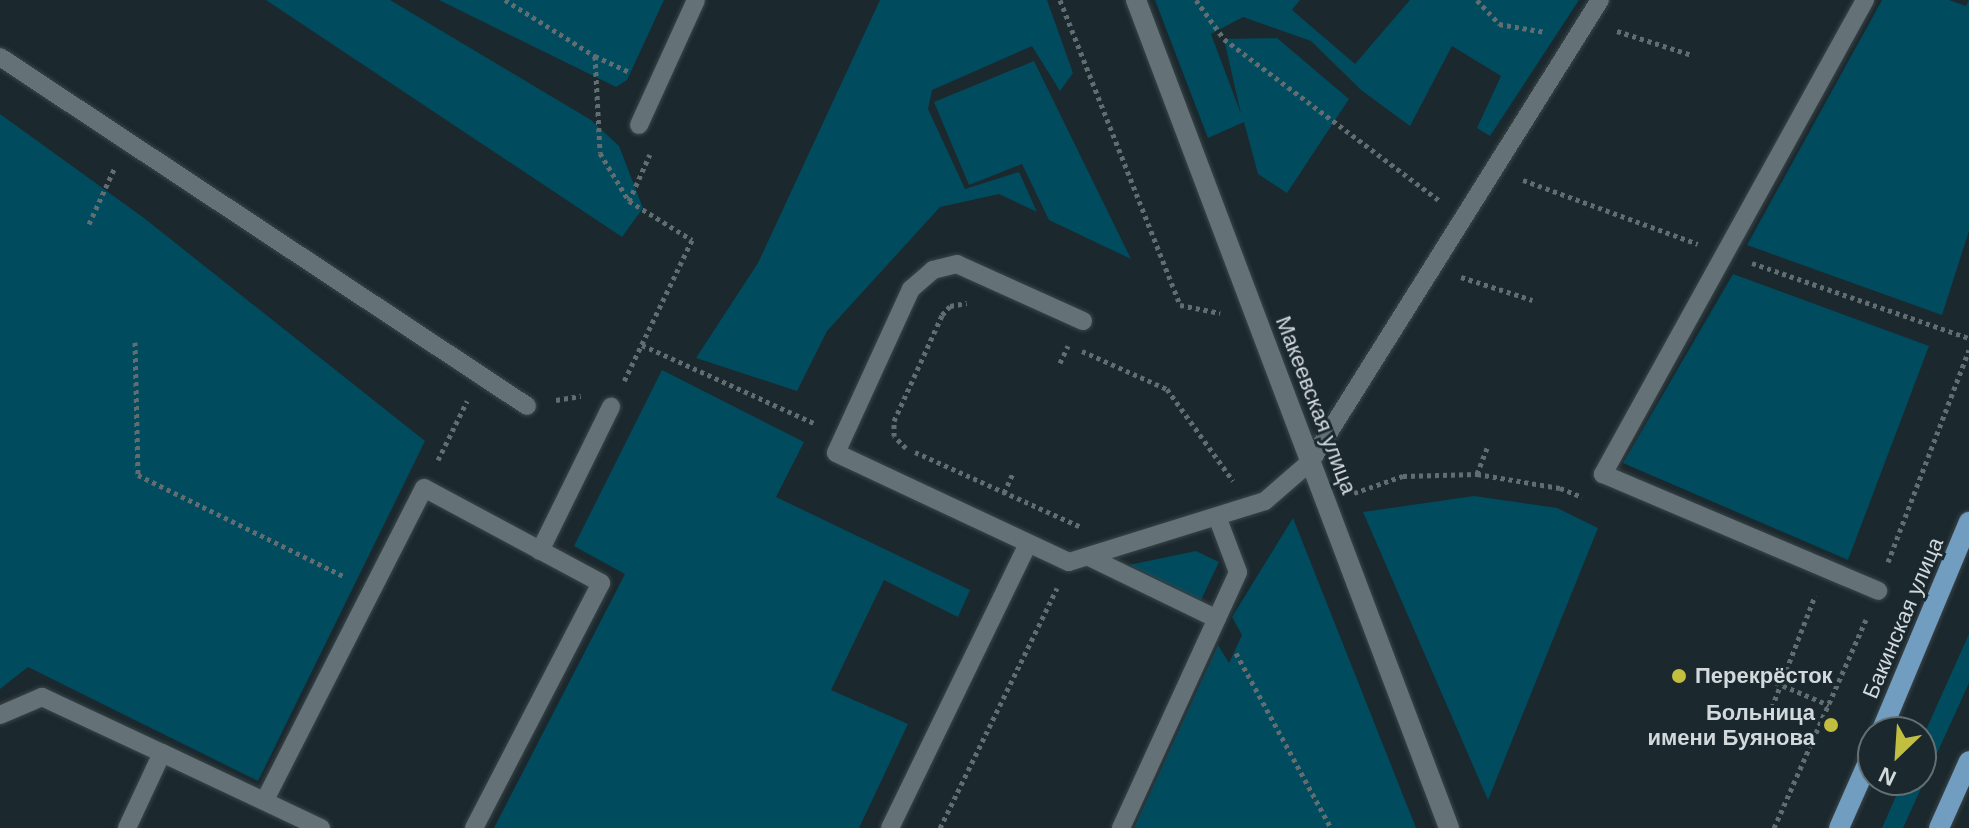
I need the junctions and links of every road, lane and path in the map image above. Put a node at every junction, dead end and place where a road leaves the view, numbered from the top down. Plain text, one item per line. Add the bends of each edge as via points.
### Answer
1 (696, 0) edge
2 (1060, 0) edge
3 (1136, 0) edge
4 (1196, 0) edge
5 (1477, 0) edge
6 (1600, 0) edge
7 (1865, 0) edge
8 (1590, 17) junction
9 (1577, 37) junction
10 (1692, 55) dead end
11 (595, 56) dead end
12 (0, 57) edge
13 (658, 84) junction
14 (639, 125) dead end
15 (127, 142) junction
16 (1464, 219) junction
17 (89, 224) dead end
18 (1436, 263) junction
19 (679, 268) dead end
20 (1532, 300) dead end
21 (984, 308) dead end
22 (1083, 321) dead end
23 (1226, 328) dead end
24 (1054, 339) dead end
25 (135, 342) dead end
26 (642, 345) junction
27 (1969, 350) edge
28 (480, 375) junction
29 (527, 406) joint
30 (611, 407) junction
31 (844, 436) junction
32 (1487, 448) dead end
33 (1311, 461) junction
34 (1013, 473) dead end
35 (1477, 474) junction
36 (424, 488) junction
37 (1560, 488) dead end
38 (1239, 489) dead end
39 (1004, 493) junction
40 (1351, 494) dead end
41 (1218, 519) junction
42 (1969, 522) edge
43 (1084, 528) dead end
44 (1028, 544) junction
45 (540, 551) junction
46 (1891, 555) dead end
47 (1089, 557) junction
48 (1069, 562) junction
49 (371, 590) junction
50 (1878, 591) joint
51 (1815, 596) dead end
52 (1217, 619) junction
53 (1746, 670) dead end
54 (1781, 684) junction
55 (1829, 705) junction
56 (0, 715) edge
57 (1769, 715) dead end
58 (1888, 716) edge
59 (162, 753) junction
60 (1969, 761) edge
61 (1857, 787) edge
62 (265, 800) junction
63 (127, 828) edge
64 (321, 828) edge
65 (474, 828) edge
66 (890, 828) edge
67 (940, 828) edge
68 (1121, 828) edge
69 (1331, 828) edge
70 (1449, 828) edge
71 (1774, 828) edge
72 (1839, 828) edge
73 (1939, 828) edge

1 - 13 lane
2 - 23 path via 1180,305 1221,314
3 - 33 street, Макеевская улица
4 - 16 path via 1224,39
5 - 9 path via 1499,24
6 - 8 lane
7 - 50 lane via 1603,474
8 - 9 lane
8 - 10 path via 1607,28
9 - 16 lane
11 - 13 path
12 - 15 lane
13 - 14 lane
15 - 17 path
15 - 28 lane
16 - 18 lane
18 - 20 path via 1454,275
18 - 33 lane
19 - 26 path
21 - 39 path via 970,302 950,306 942,315 894,421 894,436 902,446
22 - 31 lane via 957,264 933,270 911,289
24 - 38 path via 1167,389
25 - 49 path via 138,475
26 - 30 path
26 - 31 path
27 - 46 path
28 - 29 lane
28 - 36 path
29 - 30 path via 587,395
30 - 45 lane
31 - 44 lane via 836,453
32 - 35 path
33 - 41 lane via 1265,501
33 - 70 street, Макеевская улица
34 - 39 path
35 - 37 path
35 - 40 path via 1403,476
36 - 45 lane
36 - 49 lane
39 - 43 path
41 - 47 lane
41 - 52 lane via 1238,572
42 - 58 main road, Бакинская улица
44 - 48 lane
44 - 66 lane
45 - 65 lane via 601,583
47 - 48 lane
47 - 52 lane
48 - 67 path
49 - 62 lane
50 - 55 path
51 - 54 path
52 - 68 lane
52 - 69 path
53 - 54 path
54 - 55 path
54 - 57 path
55 - 71 path
56 - 59 lane via 42,697
59 - 62 lane
59 - 63 lane
60 - 73 main road
61 - 72 main road
62 - 64 lane

